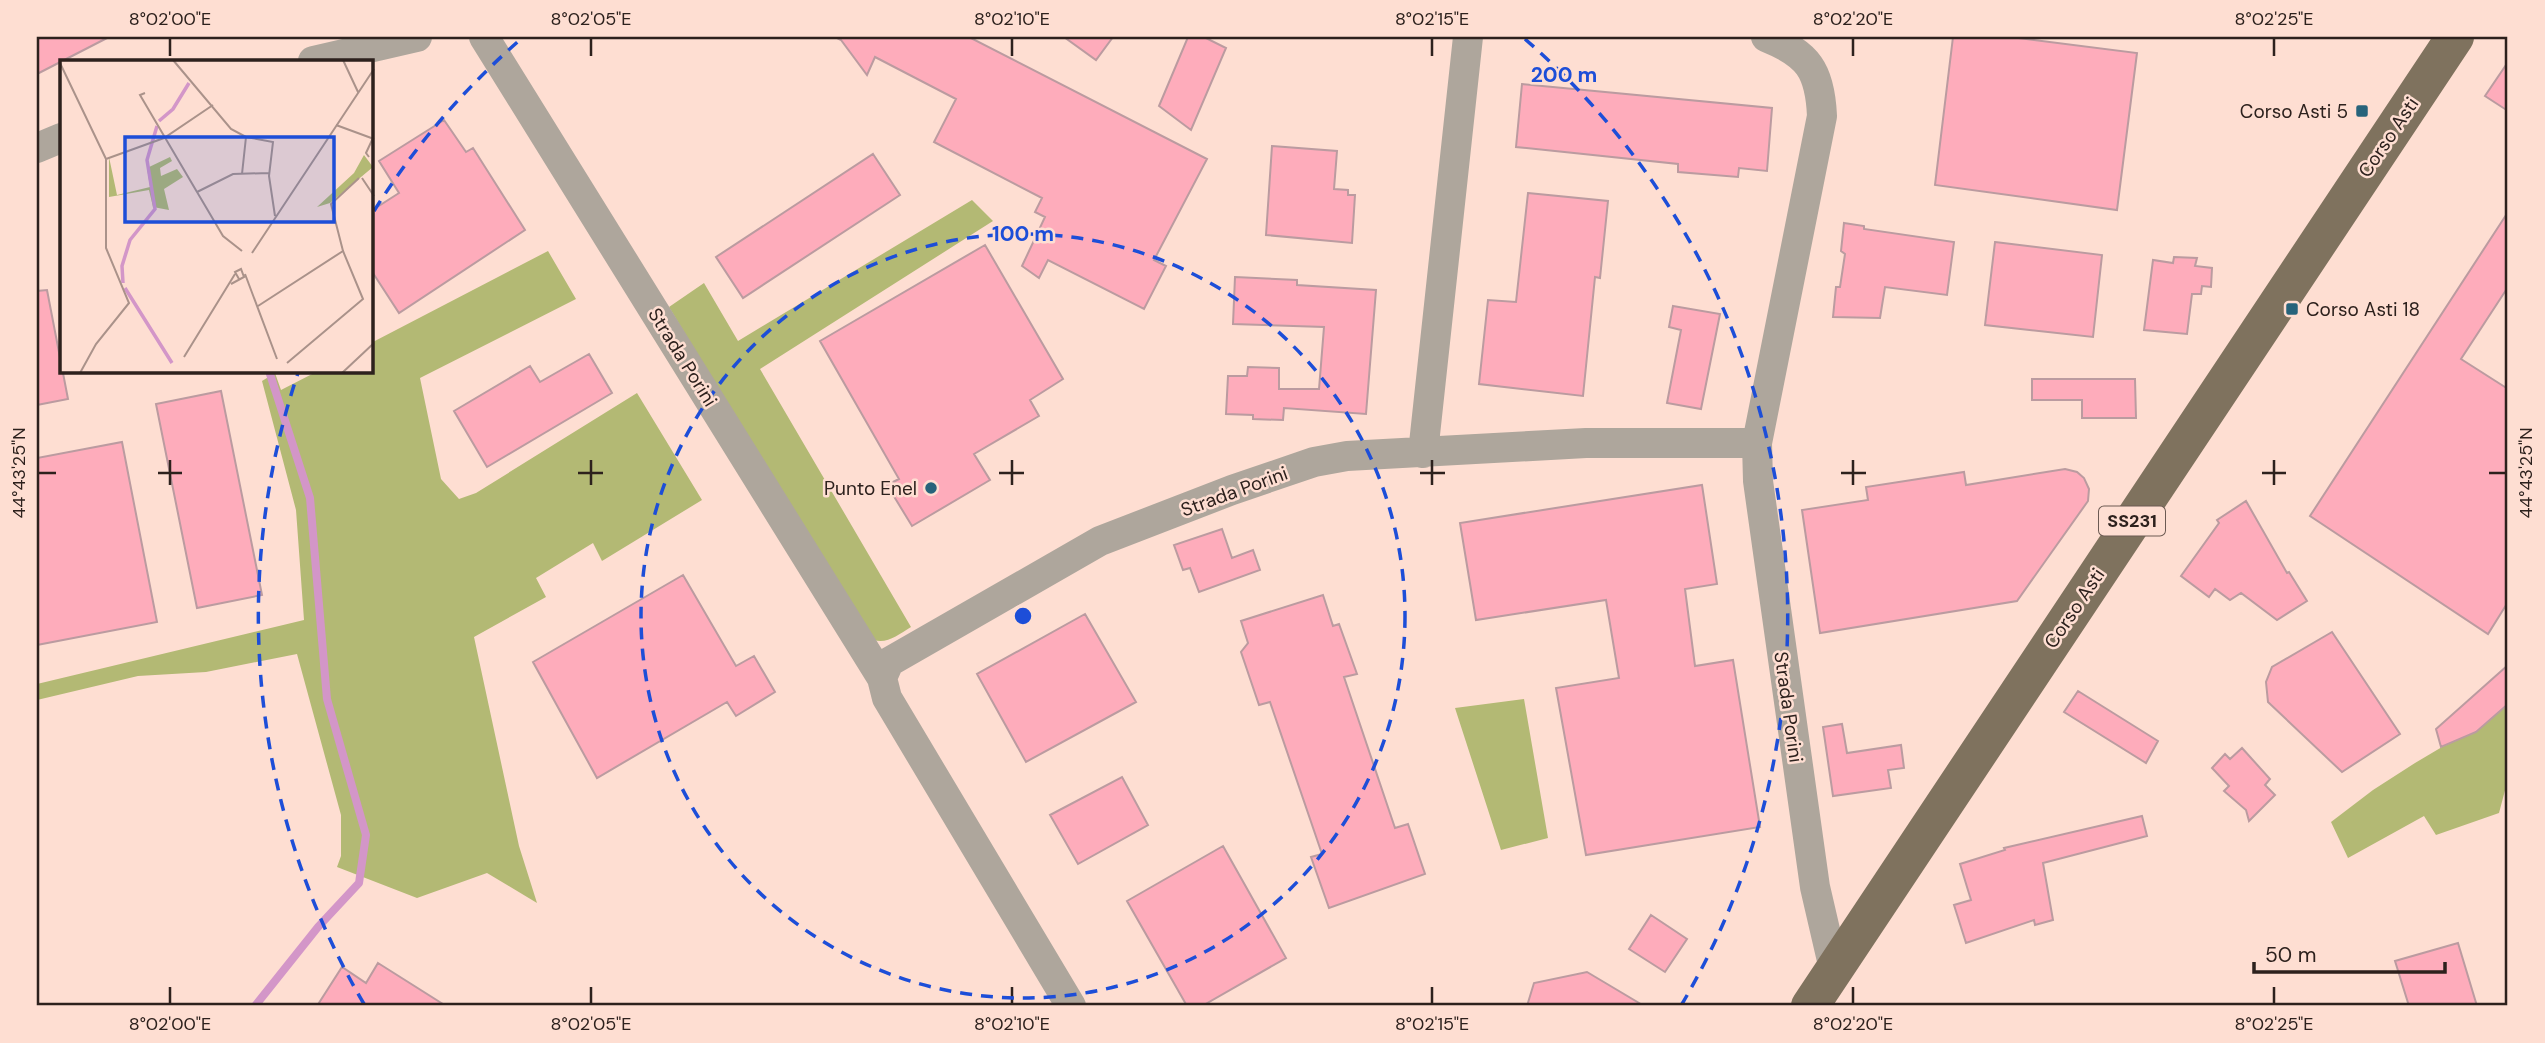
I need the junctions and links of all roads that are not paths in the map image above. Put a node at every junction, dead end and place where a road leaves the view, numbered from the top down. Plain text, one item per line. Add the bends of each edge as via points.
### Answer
1 (417, 37) edge
2 (484, 37) edge
3 (1468, 37) edge
4 (1766, 37) edge
5 (2455, 37) edge
6 (320, 60) edge
7 (60, 138) edge
8 (37, 148) edge
9 (1757, 443) junction
10 (1423, 453) junction
11 (882, 678) junction
12 (1834, 969) junction
13 (1071, 1006) edge
14 (1810, 1006) edge

1 - 6 street
2 - 11 street, Strada Porini
3 - 10 street
4 - 9 street, Strada Porini via 1787,45 1809,63 1821,90 1822,116
5 - 12 main road, Corso Asti / SS231
7 - 8 street
9 - 10 street, Strada Porini via 1586,443
9 - 12 street, Strada Porini via 1758,481 1815,887
10 - 11 street, Strada Porini via 1314,462 1100,541 903,652 889,662
11 - 13 street, Strada Porini via 887,698
12 - 14 main road, Corso Asti / SS231

